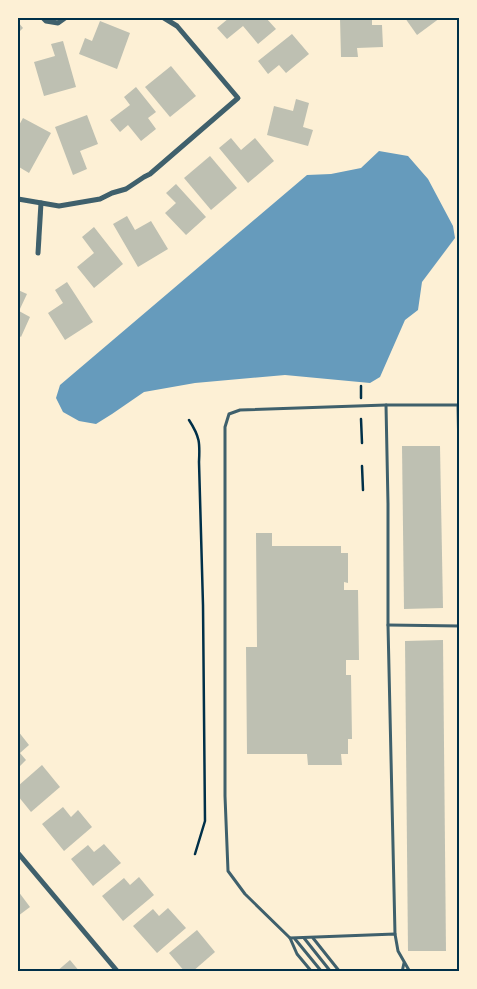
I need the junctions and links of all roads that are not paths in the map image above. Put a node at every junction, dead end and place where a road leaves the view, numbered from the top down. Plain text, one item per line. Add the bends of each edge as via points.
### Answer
1 (43, 18) edge
2 (65, 18) edge
3 (164, 18) edge
4 (18, 199) edge
5 (41, 203) junction
6 (38, 253) dead end
7 (386, 405) junction
8 (458, 405) edge
9 (460, 506) edge
10 (388, 625) junction
11 (460, 626) edge
12 (18, 853) edge
13 (395, 934) junction
14 (313, 937) junction
15 (290, 938) junction
16 (295, 938) junction
17 (304, 938) junction
18 (404, 962) junction
19 (118, 972) edge
20 (312, 972) edge
21 (322, 972) edge
22 (331, 972) edge
23 (340, 972) edge
24 (402, 972) edge
25 (410, 972) edge

1 - 2 street via 58,23
3 - 5 street via 177,26 238,98 150,174 126,189 100,199 59,206
4 - 5 street
5 - 6 street
7 - 8 lane
7 - 10 lane
7 - 15 lane via 240,410 229,414 225,427 228,871 245,894
8 - 9 lane
10 - 11 lane
10 - 13 lane
12 - 19 street
13 - 14 lane
13 - 18 lane
14 - 17 lane
14 - 23 lane
15 - 16 lane
15 - 20 lane via 297,954
16 - 17 lane
16 - 21 lane
17 - 22 lane
18 - 24 lane
18 - 25 lane

